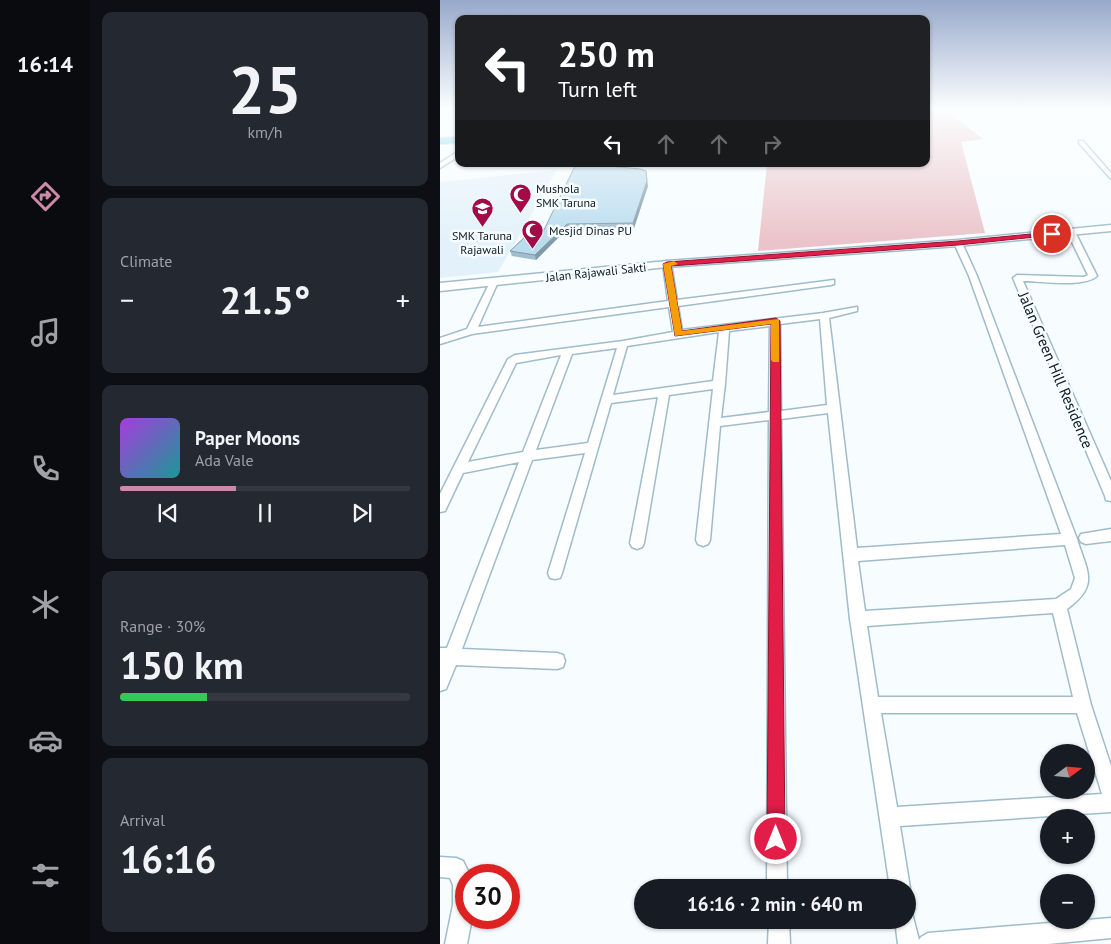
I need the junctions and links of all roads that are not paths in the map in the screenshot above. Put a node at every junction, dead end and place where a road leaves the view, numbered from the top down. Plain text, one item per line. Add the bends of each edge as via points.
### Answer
1 (1091, 154) edge
2 (455, 156) edge
3 (1111, 161) edge
4 (1098, 163) junction
5 (440, 166) edge
6 (1111, 177) edge
7 (1111, 228) edge
8 (1071, 232) junction
9 (958, 243) junction
10 (667, 264) junction
11 (494, 282) junction
12 (831, 282) dead end
13 (440, 287) edge
14 (675, 303) junction
15 (854, 309) dead end
16 (822, 316) junction
17 (776, 321) junction
18 (724, 328) junction
19 (471, 331) junction
20 (678, 334) junction
21 (440, 341) edge
22 (623, 344) junction
23 (568, 350) junction
24 (515, 358) junction
25 (500, 360) dead end
26 (720, 384) junction
27 (664, 392) junction
28 (606, 400) junction
29 (833, 408) junction
30 (776, 414) junction
31 (714, 423) junction
32 (593, 447) junction
33 (528, 456) junction
34 (458, 469) junction
35 (1111, 496) edge
36 (440, 508) edge
37 (1111, 535) edge
38 (1086, 538) dead end
39 (1070, 539) junction
40 (703, 540) dead end
41 (637, 543) dead end
42 (851, 555) junction
43 (555, 573) dead end
44 (1059, 606) junction
45 (858, 619) junction
46 (446, 655) edge
47 (557, 661) dead end
48 (440, 682) edge
49 (872, 705) junction
50 (1084, 705) junction
51 (1111, 795) edge
52 (1111, 803) edge
53 (889, 818) junction
54 (440, 867) edge
55 (777, 879) edge
56 (899, 879) edge
57 (1111, 928) edge
58 (779, 929) edge
59 (906, 929) edge
60 (456, 944) edge
61 (779, 944) edge
62 (908, 944) edge
63 (928, 944) edge

1 - 4 street
2 - 5 street
3 - 4 street
4 - 6 street
7 - 8 street, Jalan Rajawali Sakti
8 - 9 street, Jalan Rajawali Sakti
8 - 35 street, Jalan Green Hill Residence via 1093,276 1085,280 1017,278
9 - 10 street, Jalan Rajawali Sakti
9 - 39 street
10 - 11 street, Jalan Rajawali Sakti
10 - 14 street
11 - 13 street, Jalan Rajawali Sakti
11 - 19 street
12 - 14 street
14 - 19 street
14 - 20 street
15 - 16 street
16 - 17 street
16 - 29 street via 826,320
17 - 18 street
17 - 30 street
18 - 20 street
18 - 26 street
19 - 21 street
20 - 22 street
22 - 23 street
22 - 28 street
23 - 24 street
23 - 33 street
24 - 25 street
24 - 34 street
26 - 27 street
26 - 31 street
27 - 28 street
27 - 41 street
28 - 32 street
29 - 30 street
29 - 42 street
30 - 31 street
30 - 55 street
31 - 40 street
32 - 33 street
32 - 43 street
33 - 34 street
33 - 46 street
34 - 36 street
37 - 38 street
39 - 42 street
39 - 44 street via 1082,578 1077,593
42 - 45 street
44 - 45 street
44 - 50 street
45 - 49 street
46 - 47 street
46 - 48 street
49 - 50 street
49 - 53 street
50 - 51 street
52 - 53 street
53 - 56 street
54 - 60 street via 456,868 462,879 464,894
57 - 63 street
58 - 61 street
59 - 62 street

